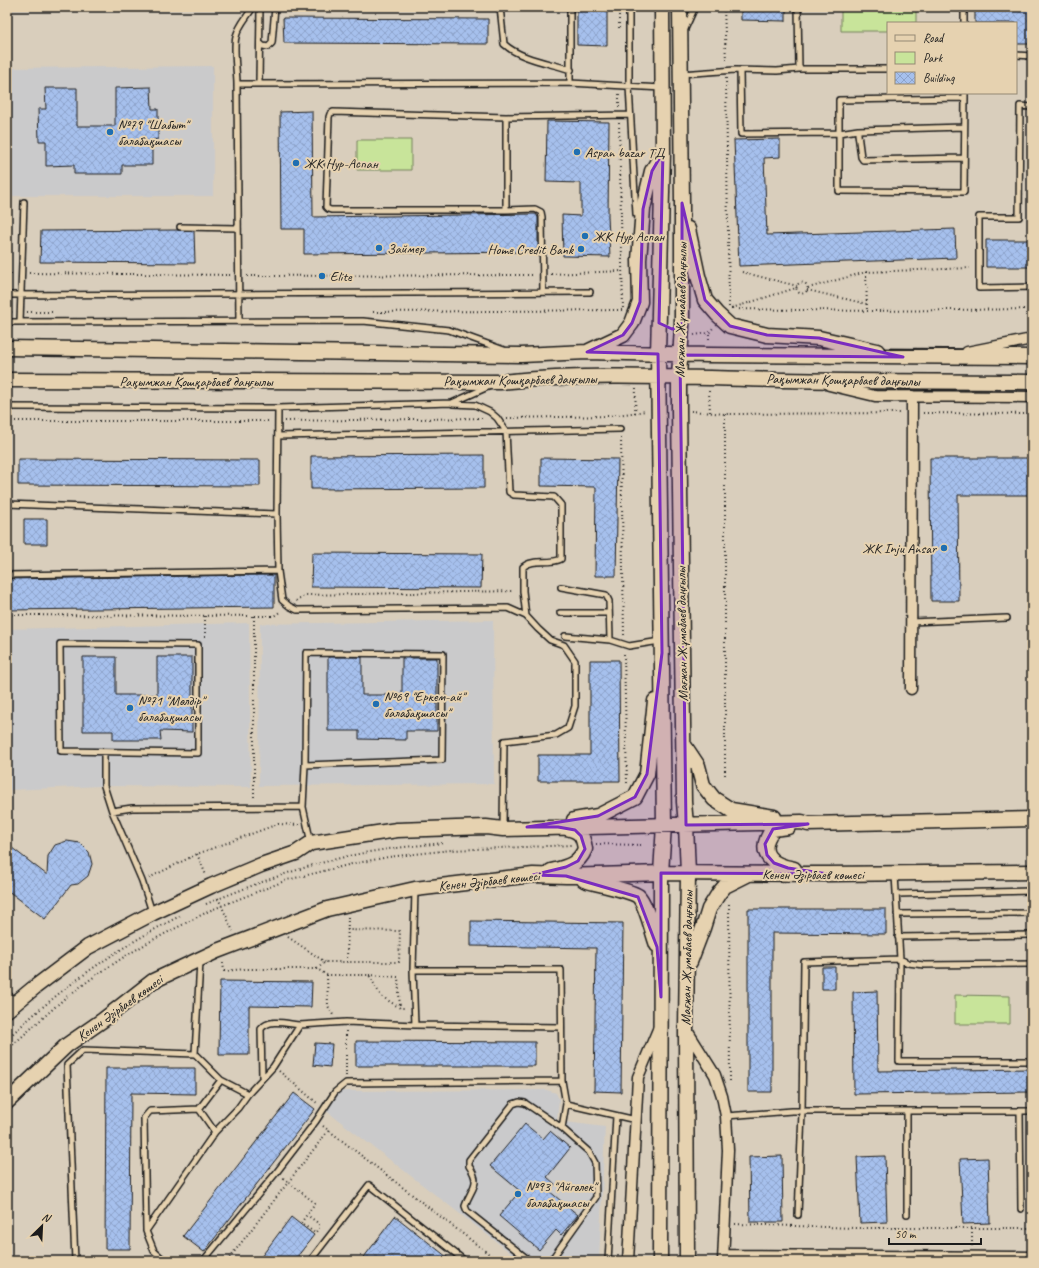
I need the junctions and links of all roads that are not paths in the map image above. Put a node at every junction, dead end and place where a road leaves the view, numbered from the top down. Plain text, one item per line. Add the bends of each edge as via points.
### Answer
1 (253, 7) edge
2 (260, 7) edge
3 (275, 7) edge
4 (500, 7) edge
5 (570, 7) edge
6 (629, 7) edge
7 (662, 7) edge
8 (680, 7) edge
9 (695, 7) edge
10 (798, 7) edge
11 (964, 7) edge
12 (964, 22) edge
13 (680, 41) junction
14 (260, 43) junction
15 (1017, 55) edge
16 (1032, 56) edge
17 (799, 69) junction
18 (887, 69) edge
19 (571, 70) junction
20 (740, 70) junction
21 (680, 74) junction
22 (259, 83) junction
23 (570, 83) junction
24 (237, 84) junction
25 (629, 86) junction
26 (663, 88) junction
27 (965, 96) edge
28 (1032, 107) edge
29 (630, 115) junction
30 (506, 117) junction
31 (964, 127) junction
32 (858, 130) junction
33 (839, 132) junction
34 (663, 152) junction
35 (964, 158) junction
36 (24, 202) dead end
37 (682, 203) junction
38 (506, 210) junction
39 (180, 227) dead end
40 (237, 228) junction
41 (639, 260) junction
42 (1032, 287) edge
43 (543, 292) junction
44 (590, 292) dead end
45 (238, 293) junction
46 (21, 294) junction
47 (7, 295) edge
48 (7, 322) edge
49 (20, 322) junction
50 (239, 322) junction
51 (659, 323) junction
52 (681, 331) junction
53 (1032, 339) edge
54 (7, 348) edge
55 (586, 352) junction
56 (658, 354) junction
57 (521, 355) junction
58 (680, 355) junction
59 (903, 357) junction
60 (943, 357) junction
61 (1032, 357) edge
62 (658, 376) junction
63 (679, 377) junction
64 (7, 380) edge
65 (812, 381) junction
66 (500, 382) junction
67 (1032, 382) edge
68 (912, 396) junction
69 (1032, 397) edge
70 (452, 403) junction
71 (7, 407) edge
72 (278, 408) junction
73 (620, 429) road end
74 (506, 431) junction
75 (278, 436) junction
76 (7, 504) edge
77 (277, 514) junction
78 (278, 571) junction
79 (7, 575) edge
80 (561, 587) dead end
81 (560, 613) dead end
82 (609, 613) junction
83 (526, 616) junction
84 (1007, 618) dead end
85 (911, 622) junction
86 (564, 636) dead end
87 (610, 640) junction
88 (662, 647) junction
89 (911, 689) dead end
90 (684, 745) junction
91 (104, 752) junction
92 (305, 765) junction
93 (303, 807) junction
94 (112, 811) junction
95 (1032, 819) edge
96 (805, 823) junction
97 (686, 824) junction
98 (664, 825) junction
99 (527, 827) junction
100 (558, 827) junction
101 (503, 828) junction
102 (311, 843) junction
103 (1032, 872) edge
104 (661, 873) junction
105 (688, 873) junction
106 (751, 874) junction
107 (828, 874) junction
108 (895, 874) junction
109 (533, 875) junction
110 (566, 876) junction
111 (415, 889) junction
112 (1032, 891) edge
113 (896, 894) junction
114 (153, 913) junction
115 (1032, 913) edge
116 (897, 914) junction
117 (1032, 935) edge
118 (898, 937) junction
119 (201, 959) junction
120 (900, 959) junction
121 (1032, 964) edge
122 (412, 970) junction
123 (687, 972) junction
124 (661, 997) junction
125 (10, 1002) edge
126 (661, 1022) junction
127 (300, 1025) junction
128 (416, 1025) junction
129 (561, 1027) junction
130 (686, 1029) junction
131 (71, 1052) junction
132 (195, 1054) junction
133 (1032, 1061) edge
134 (262, 1077) junction
135 (221, 1080) junction
136 (562, 1081) junction
137 (248, 1094) junction
138 (7, 1102) edge
139 (566, 1104) junction
140 (199, 1109) junction
141 (907, 1111) junction
142 (1020, 1111) junction
143 (1032, 1111) edge
144 (802, 1112) junction
145 (616, 1116) junction
146 (726, 1116) junction
147 (636, 1120) junction
148 (562, 1128) junction
149 (215, 1132) junction
150 (1021, 1209) dead end
151 (907, 1214) dead end
152 (798, 1215) dead end
153 (146, 1231) junction
154 (1032, 1257) edge
155 (723, 1258) edge
156 (75, 1261) edge
157 (165, 1261) edge
158 (203, 1261) edge
159 (310, 1261) edge
160 (465, 1261) edge
161 (530, 1261) edge
162 (548, 1261) edge
163 (608, 1261) edge
164 (628, 1261) edge
165 (660, 1261) edge
166 (687, 1261) edge

1 - 24 lane via 236,36
2 - 14 lane
3 - 14 lane via 272,43 268,47
4 - 19 lane via 504,44 509,50
5 - 19 lane
6 - 25 lane
7 - 26 main road, Мағжан Жұмабаев даңғылы
8 - 13 main road, Мағжан Жұмабаев даңғылы
9 - 13 lane
10 - 17 lane
11 - 12 lane
13 - 21 main road, Мағжан Жұмабаев даңғылы
14 - 22 lane
15 - 16 lane
17 - 18 lane
17 - 20 lane
19 - 23 lane
20 - 21 lane
20 - 33 lane via 741,134
21 - 37 main road, Мағжан Жұмабаев даңғылы
22 - 23 lane
22 - 24 lane
23 - 25 lane
24 - 40 lane
25 - 26 lane
25 - 29 lane
26 - 34 main road, Мағжан Жұмабаев даңғылы
27 - 31 lane
27 - 33 lane via 839,100
28 - 42 lane via 1020,106 1019,217 979,217 979,288
29 - 30 lane
29 - 41 lane
30 - 38 lane
30 - 38 lane via 333,112 329,117 326,207 331,210
31 - 32 lane
31 - 35 lane
32 - 33 lane
32 - 35 lane via 863,160
33 - 35 lane via 839,191 964,192
34 - 41 main road via 652,171 643,209
34 - 51 main road, Мағжан Жұмабаев даңғылы
36 - 46 lane
37 - 52 main road, Мағжан Жұмабаев даңғылы
37 - 59 main road via 705,300 726,314 730,326 768,335 819,338
38 - 43 lane via 541,212
39 - 40 lane
40 - 45 lane
41 - 55 main road via 640,302 632,323 623,335
43 - 44 lane
43 - 45 lane
45 - 46 lane
45 - 50 lane
46 - 47 lane
46 - 49 lane
48 - 49 lane
49 - 50 lane
50 - 57 lane via 364,321 449,330
51 - 52 main road via 664,327
51 - 56 main road, Мағжан Жұмабаев даңғылы
52 - 58 main road, Мағжан Жұмабаев даңғылы
53 - 60 street
54 - 57 main road, Рақымжан Қошқарбаев даңғылы
55 - 56 main road, Рақымжан Қошқарбаев даңғылы
55 - 57 main road, Рақымжан Қошқарбаев даңғылы
56 - 58 main road, Рақымжан Қошқарбаев даңғылы
56 - 62 main road, Мағжан Жұмабаев даңғылы
58 - 59 main road, Рақымжан Қошқарбаев даңғылы
58 - 63 main road, Мағжан Жұмабаев даңғылы
59 - 60 main road, Рақымжан Қошқарбаев даңғылы
60 - 61 main road, Рақымжан Қошқарбаев даңғылы
62 - 63 main road, Рақымжан Қошқарбаев даңғылы
62 - 66 main road, Рақымжан Қошқарбаев даңғылы via 534,378
62 - 88 main road, Мағжан Жұмабаев даңғылы
63 - 65 main road, Рақымжан Қошқарбаев даңғылы
63 - 90 main road, Мағжан Жұмабаев даңғылы
64 - 66 main road, Рақымжан Қошқарбаев даңғылы
65 - 67 main road, Рақымжан Қошқарбаев даңғылы
65 - 68 street via 875,396
66 - 70 lane
68 - 69 street
68 - 85 street
70 - 72 lane
70 - 74 lane via 475,405 490,412
71 - 72 lane
72 - 75 lane
73 - 74 lane
74 - 75 lane
74 - 83 lane via 509,492 514,495 554,497 562,505 562,559 556,562 528,563 523,567
75 - 77 lane
76 - 77 lane
77 - 78 lane
78 - 79 lane
78 - 83 lane via 282,600 297,610 508,608
80 - 82 lane via 606,595
81 - 82 lane
82 - 87 lane
83 - 101 lane via 550,640 564,645 575,661 575,706 568,728 556,735 504,741
84 - 85 lane
85 - 89 street
86 - 87 lane
87 - 88 lane via 629,646
88 - 98 main road, Мағжан Жұмабаев даңғылы
88 - 99 main road via 647,774 635,796 598,816
90 - 96 main road via 698,766 703,785 714,798 731,810
90 - 97 main road, Мағжан Жұмабаев даңғылы
91 - 91 lane via 198,753 198,645 60,644 61,751
91 - 94 lane via 104,786
92 - 92 lane via 306,653 443,654 442,760
92 - 93 lane
93 - 94 lane via 132,808
93 - 102 lane
94 - 114 lane
95 - 96 main road
96 - 97 main road
96 - 107 main road via 773,829 765,844 767,855 774,863 788,868
97 - 98 main road
97 - 105 main road, Мағжан Жұмабаев даңғылы
98 - 100 main road
98 - 104 main road, Мағжан Жұмабаев даңғылы
99 - 100 main road
99 - 101 main road
100 - 109 main road via 575,830 582,836 585,849 583,854 578,861 566,867
101 - 102 main road via 398,830
102 - 114 main road via 296,853 261,865
103 - 108 main road, Кенен Әзірбаев көшесі
104 - 105 main road, Кенен Әзірбаев көшесі
104 - 110 main road, Кенен Әзірбаев көшесі
104 - 124 main road, Мағжан Жұмабаев даңғылы
105 - 106 main road, Кенен Әзірбаев көшесі
105 - 123 main road, Мағжан Жұмабаев даңғылы
106 - 107 main road, Кенен Әзірбаев көшесі
106 - 123 main road via 725,886 719,893 709,909
107 - 108 main road, Кенен Әзірбаев көшесі
108 - 113 lane
109 - 110 main road, Кенен Әзірбаев көшесі
109 - 111 main road, Кенен Әзірбаев көшесі
110 - 124 main road via 638,897 645,909 657,947
111 - 119 main road, Кенен Әзірбаев көшесі via 327,909
111 - 122 lane
112 - 113 lane
113 - 116 lane
114 - 125 main road via 88,947
115 - 116 lane
116 - 118 lane
117 - 118 lane
118 - 120 lane
119 - 131 main road, Кенен Әзірбаев көшесі via 153,981 103,1020
119 - 132 lane
120 - 121 lane via 924,965
120 - 133 lane via 899,1061
120 - 144 lane via 804,962
122 - 128 lane
122 - 129 lane via 561,970
123 - 130 main road, Мағжан Жұмабаев даңғылы
124 - 126 main road, Мағжан Жұмабаев даңғылы
126 - 147 street via 638,1077
126 - 165 main road, Мағжан Жұмабаев даңғылы
127 - 128 lane via 346,1022
127 - 134 lane via 273,1067
127 - 134 lane via 271,1022 261,1029
128 - 129 lane
129 - 136 lane
130 - 146 street via 715,1075
130 - 166 main road, Мағжан Жұмабаев даңғылы
131 - 132 lane via 83,1050
131 - 138 main road, Кенен Әзірбаев көшесі
131 - 156 lane via 67,1066
132 - 135 lane
134 - 137 lane
135 - 137 lane
135 - 140 lane
136 - 139 lane
136 - 158 lane via 346,1083 334,1092 316,1121 276,1173
137 - 149 lane
139 - 145 lane
139 - 148 lane
140 - 149 lane
140 - 153 lane via 150,1111 144,1118
141 - 142 lane
141 - 144 lane
141 - 151 lane
142 - 143 lane
142 - 150 lane
144 - 146 lane
144 - 152 lane
145 - 147 lane
145 - 163 lane
146 - 155 street via 728,1150
147 - 164 street
148 - 161 lane via 525,1103 513,1104 470,1160 469,1166 476,1180 465,1206 467,1211
148 - 162 lane via 589,1152 595,1163 596,1197
149 - 153 lane
153 - 157 lane via 154,1251
154 - 155 street
159 - 160 lane via 369,1185

